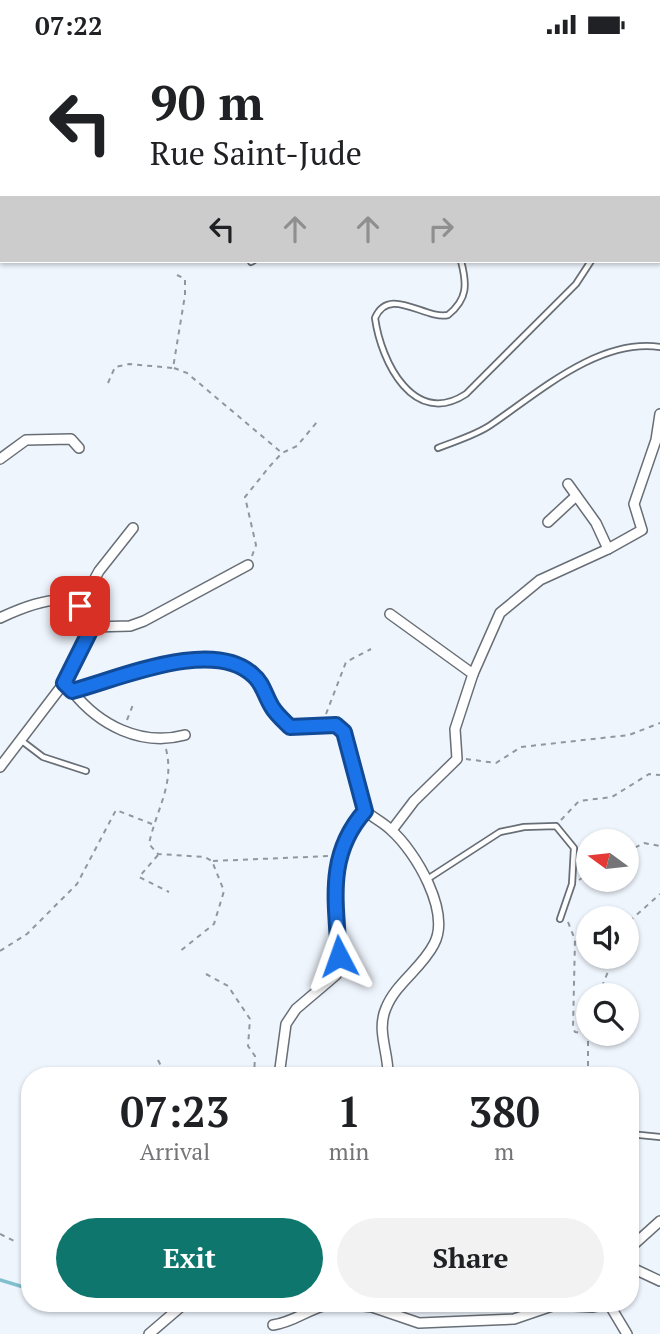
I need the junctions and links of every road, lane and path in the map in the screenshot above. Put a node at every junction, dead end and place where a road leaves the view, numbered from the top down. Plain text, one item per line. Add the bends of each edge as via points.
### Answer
1 (461, 263) edge
2 (590, 263) edge
3 (177, 275) dead end
4 (660, 347) edge
5 (173, 368) junction
6 (108, 383) dead end
7 (660, 414) edge
8 (317, 422) dead end
9 (658, 440) edge
10 (79, 448) dead end
11 (438, 448) dead end
12 (282, 453) junction
13 (0, 459) edge
14 (568, 484) dead end
15 (576, 496) junction
16 (548, 522) dead end
17 (133, 528) dead end
18 (608, 549) junction
19 (248, 565) joint
20 (80, 606) junction
21 (390, 614) dead end
22 (0, 618) edge
23 (92, 627) junction
24 (371, 649) dead end
25 (473, 674) junction
26 (64, 683) junction
27 (72, 691) junction
28 (134, 702) dead end
29 (660, 723) edge
30 (323, 725) junction
31 (124, 733) junction
32 (184, 735) dead end
33 (22, 741) junction
34 (164, 741) junction
35 (457, 759) junction
36 (0, 767) edge
37 (86, 771) dead end
38 (660, 775) edge
39 (365, 811) junction
40 (153, 824) junction
41 (556, 826) junction
42 (392, 830) junction
43 (639, 846) edge
44 (660, 846) edge
45 (158, 854) junction
46 (338, 856) junction
47 (212, 862) junction
48 (426, 880) junction
49 (169, 892) dead end
50 (660, 894) edge
51 (563, 909) junction
52 (639, 913) edge
53 (559, 919) dead end
54 (0, 951) edge
55 (179, 952) dead end
56 (206, 974) dead end
57 (576, 1032) edge
58 (588, 1046) edge
59 (158, 1060) dead end
60 (162, 1067) edge
61 (255, 1067) edge
62 (280, 1067) edge
63 (387, 1067) edge
64 (588, 1067) edge
65 (639, 1135) edge
66 (660, 1137) edge
67 (660, 1221) edge
68 (0, 1234) edge
69 (639, 1240) edge
70 (14, 1241) dead end
71 (639, 1271) edge
72 (660, 1281) edge
73 (175, 1312) edge
74 (305, 1312) edge
75 (387, 1312) edge
76 (534, 1312) edge
77 (614, 1312) edge
78 (273, 1325) dead end
79 (149, 1334) edge
80 (627, 1334) edge

1 - 2 lane via 466,291 447,315 399,303 385,306 375,318 396,379 415,397 439,404 467,394 576,284
3 - 5 path via 185,279 186,295
4 - 11 lane via 634,345 612,351 537,389 490,426
5 - 6 path via 115,367
5 - 12 path via 187,373
7 - 9 street
8 - 12 path via 297,446
9 - 18 street via 634,504 642,530
10 - 13 street via 71,439 26,440
12 - 19 path via 244,497 256,545
14 - 15 street
15 - 16 street
15 - 18 street
17 - 20 street via 99,571
18 - 25 street via 540,580 500,613
19 - 23 street via 144,621
20 - 22 street via 64,600
20 - 23 street
21 - 25 street
23 - 26 street
24 - 30 path via 346,662
25 - 35 street via 455,729
26 - 27 street
26 - 33 street
27 - 30 street via 181,660 210,659 234,663 253,674 273,709 290,727
27 - 31 street via 85,708
28 - 31 path
29 - 35 path via 629,735 521,747 496,762
30 - 39 street via 336,725 344,732
31 - 34 street
32 - 34 street
33 - 36 street
33 - 37 lane via 43,757
34 - 40 path via 171,768
35 - 42 street
38 - 41 path via 649,774 612,797 579,801
39 - 42 street
39 - 46 street
40 - 45 path via 149,845
40 - 54 path via 116,810 77,884 27,934
41 - 48 lane via 500,832
41 - 51 lane via 574,848 572,884
42 - 48 street
43 - 44 path
45 - 47 path via 205,857
45 - 49 path via 139,877
46 - 47 path
46 - 62 street via 336,975 296,1009 286,1024
47 - 55 path via 224,891 214,923
48 - 63 street via 439,924 435,943 386,1008 382,1027
50 - 52 path
51 - 53 lane
51 - 57 path via 576,940
56 - 61 path via 228,986 250,1019 248,1046 256,1056
58 - 64 path
59 - 60 path
65 - 66 lane
67 - 69 street
68 - 70 path
71 - 72 street
73 - 79 street
74 - 78 street via 290,1323
75 - 76 street via 419,1323 514,1319
77 - 80 street

